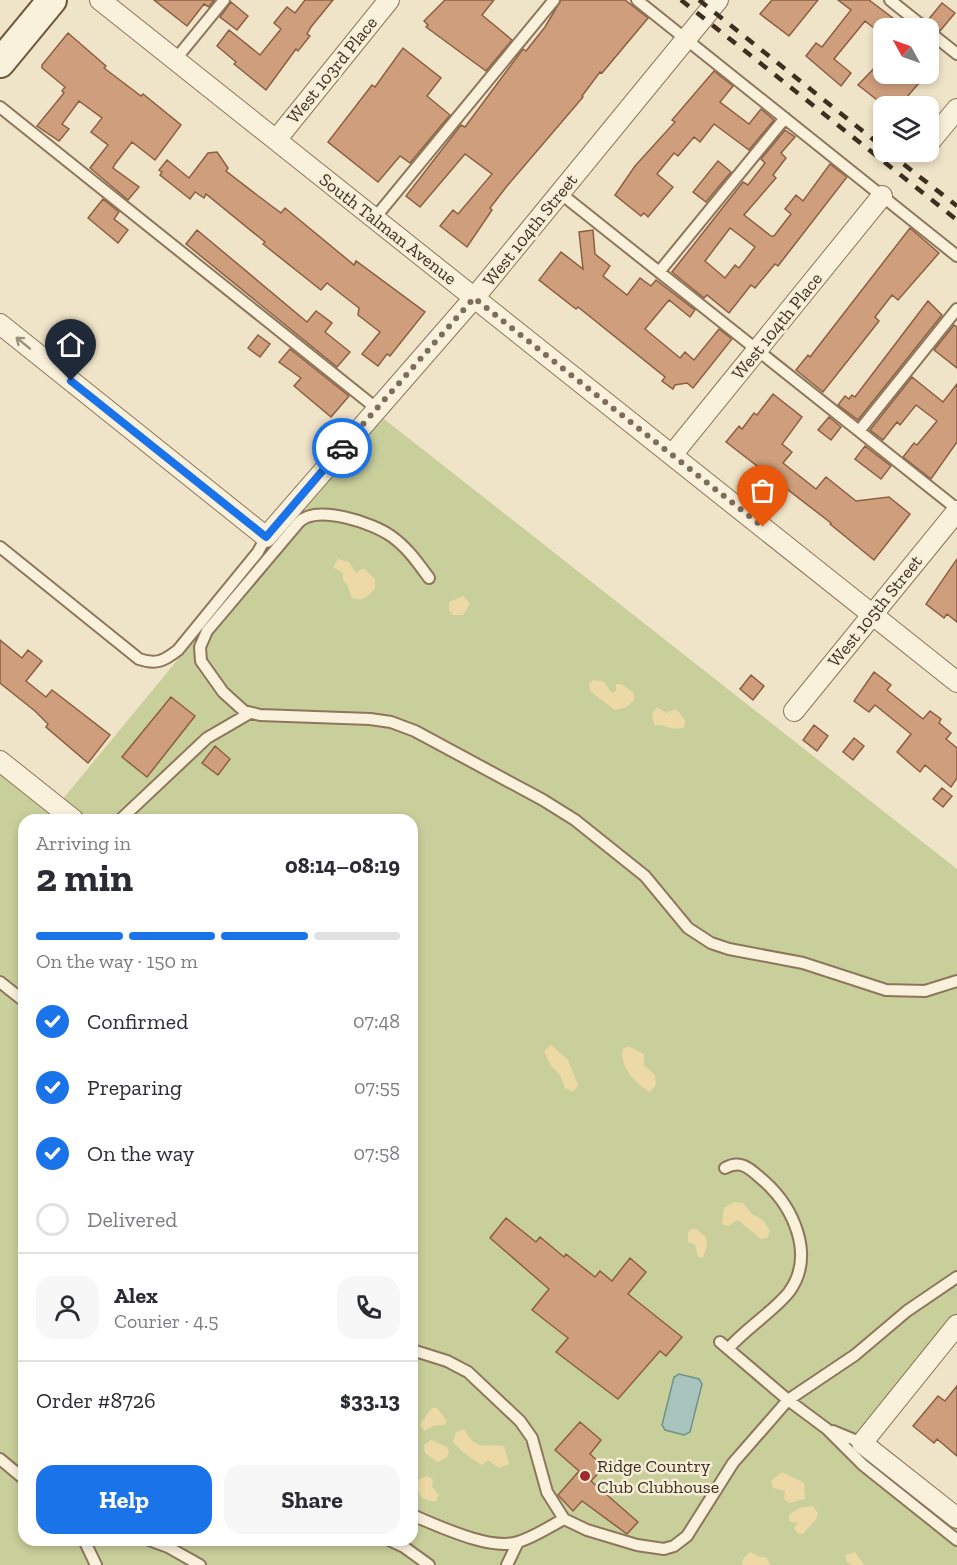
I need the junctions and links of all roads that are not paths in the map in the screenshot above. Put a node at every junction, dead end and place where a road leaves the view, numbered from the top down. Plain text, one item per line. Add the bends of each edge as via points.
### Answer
1 (52, 0) edge
2 (100, 0) edge
3 (224, 0) edge
4 (389, 0) edge
5 (554, 0) edge
6 (637, 0) edge
7 (718, 0) edge
8 (890, 0) edge
9 (912, 18) edge
10 (686, 39) junction
11 (939, 40) edge
12 (957, 54) edge
13 (175, 60) junction
14 (0, 63) edge
15 (0, 107) edge
16 (957, 109) edge
17 (785, 118) junction
18 (939, 131) edge
19 (276, 140) junction
20 (560, 193) junction
21 (882, 196) junction
22 (374, 219) junction
23 (957, 256) edge
24 (659, 272) junction
25 (474, 298) junction
26 (957, 309) edge
27 (0, 324) edge
28 (757, 350) junction
29 (376, 408) junction
30 (859, 431) junction
31 (672, 455) junction
32 (957, 510) edge
33 (266, 537) junction
34 (0, 547) edge
35 (429, 578) dead end
36 (872, 615) junction
37 (957, 682) edge
38 (794, 711) dead end
39 (250, 713) junction
40 (0, 761) edge
41 (66, 814) edge
42 (126, 814) edge
43 (957, 981) edge
44 (0, 982) edge
45 (18, 996) edge
46 (725, 1168) dead end
47 (957, 1277) edge
48 (957, 1326) edge
49 (418, 1352) edge
50 (788, 1400) junction
51 (827, 1429) junction
52 (862, 1443) junction
53 (0, 1459) edge
54 (18, 1474) edge
55 (418, 1517) edge
56 (957, 1518) edge
57 (564, 1519) junction
58 (957, 1540) edge
59 (518, 1542) junction
60 (87, 1546) edge
61 (165, 1546) edge
62 (402, 1546) edge
63 (96, 1565) edge
64 (200, 1565) edge
65 (429, 1565) edge
66 (507, 1565) edge

1 - 14 main road
2 - 13 street, South Talman Avenue
3 - 13 lane
4 - 19 street, West 103rd Place
5 - 22 lane
6 - 10 lane
7 - 10 street, West 104th Street
8 - 9 lane
10 - 17 lane
10 - 20 street, West 104th Street
11 - 12 lane
13 - 19 street, South Talman Avenue
15 - 29 lane
16 - 18 street
17 - 21 lane
17 - 24 lane
19 - 22 street, South Talman Avenue
20 - 24 lane
20 - 25 street, West 104th Street
21 - 23 lane
21 - 28 street, West 104th Place
22 - 25 street, South Talman Avenue
24 - 28 lane
25 - 29 street, West 104th Street
25 - 31 street, South Talman Avenue
26 - 30 lane
33 -> 27 street
28 - 30 lane
28 - 31 street, West 104th Place
29 - 33 street, West 104th Street
30 - 32 lane
31 - 36 street, South Talman Avenue
32 - 36 street, West 105th Street
33 - 34 lane via 178,650 165,660 152,663 139,659
35 - 39 lane via 386,532 332,515 315,513 303,518 207,631 200,647 201,662 212,680
36 - 37 street, South Talman Avenue
36 - 38 street, West 105th Street
39 - 42 lane via 207,738
39 - 43 lane via 370,719 415,731 575,820 645,876 688,928 721,947 803,963 893,991 925,991
40 - 41 street
44 - 45 lane
46 - 50 lane via 744,1165 780,1196 795,1222 800,1252 797,1273 788,1293 724,1345
47 - 50 lane via 907,1311 855,1355
48 - 52 street
49 - 57 lane via 468,1372 520,1421 531,1438 547,1492
50 - 51 lane
50 - 57 lane via 733,1463 687,1536 674,1546 654,1549 637,1545
51 - 52 lane
51 - 58 lane via 863,1465
52 - 56 street
53 - 54 lane
55 - 59 lane via 487,1542
57 - 59 lane
59 - 66 lane
60 - 63 lane
61 - 64 lane
62 - 65 lane

